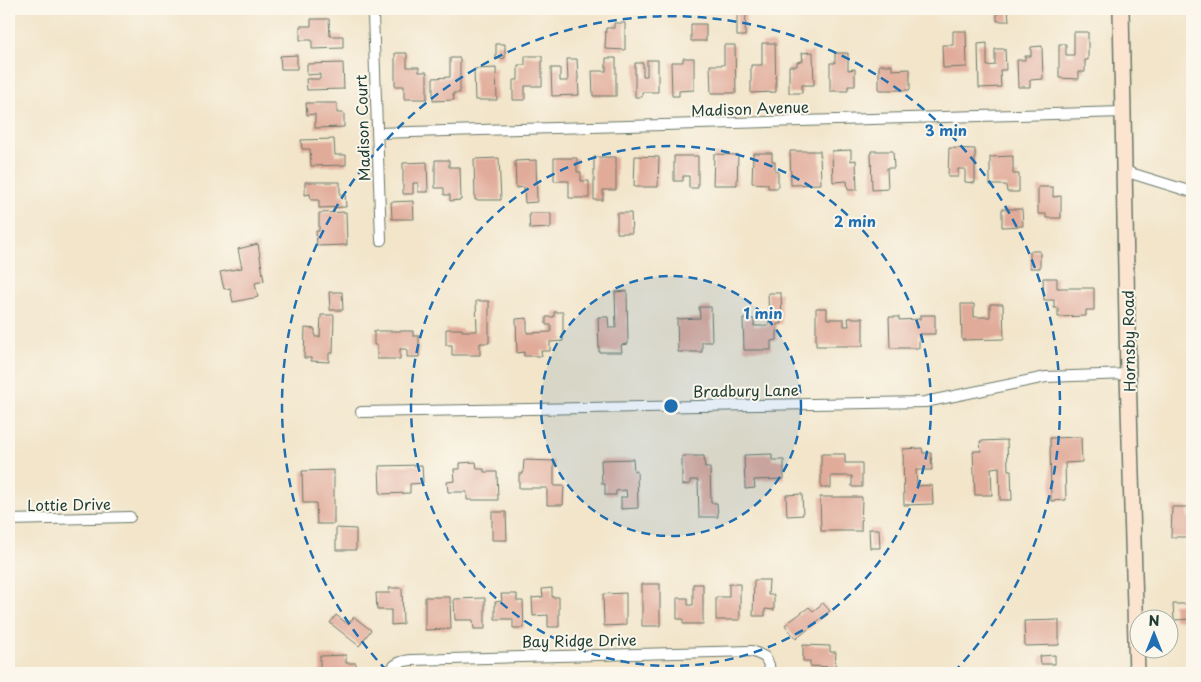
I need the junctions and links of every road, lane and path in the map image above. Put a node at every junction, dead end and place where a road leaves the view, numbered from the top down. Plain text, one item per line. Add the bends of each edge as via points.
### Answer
1 (1121, 9) edge
2 (373, 15) dead end
3 (1123, 112) junction
4 (377, 133) junction
5 (1124, 171) junction
6 (1192, 192) edge
7 (381, 240) dead end
8 (1128, 374) junction
9 (361, 412) dead end
10 (130, 517) dead end
11 (9, 520) edge
12 (389, 673) edge
13 (770, 673) edge
14 (1137, 673) edge

1 - 3 street, Hornsby Road
2 - 4 street, Madison Court
3 - 4 street, Madison Avenue
3 - 5 street, Hornsby Road
4 - 7 street, Madison Court
5 - 6 street
5 - 8 street, Hornsby Road
8 - 9 street, Bradbury Lane via 1046,377 925,402
8 - 14 street, Hornsby Road
10 - 11 street, Lottie Drive
12 - 13 street, Bay Ridge Drive via 397,663 412,660 752,651 762,654

